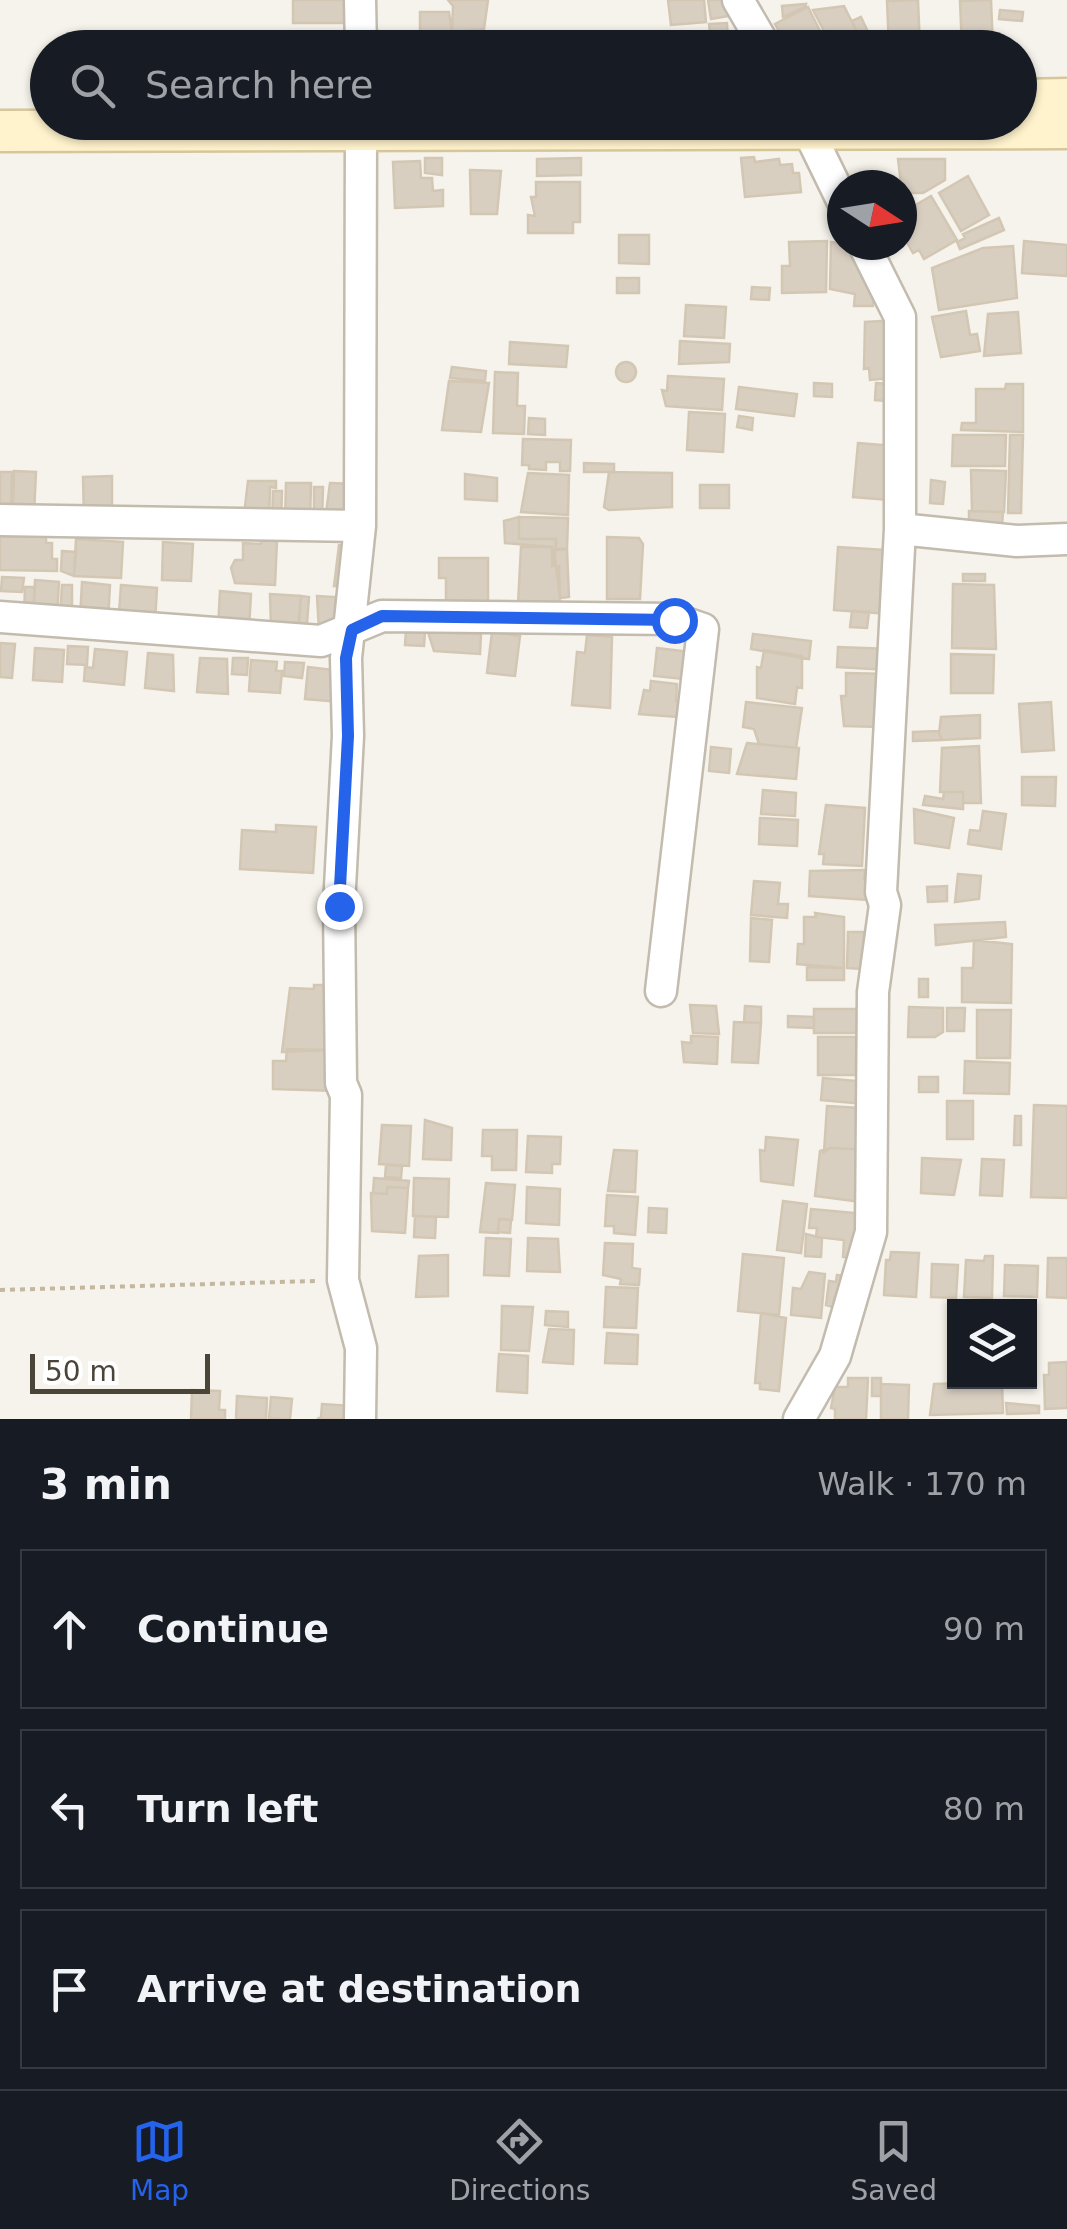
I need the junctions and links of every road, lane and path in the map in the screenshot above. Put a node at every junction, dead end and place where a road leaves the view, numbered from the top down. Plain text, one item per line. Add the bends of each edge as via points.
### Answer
1 (360, 0) edge
2 (738, 0) edge
3 (361, 30) edge
4 (756, 30) edge
5 (1067, 99) edge
6 (1037, 100) edge
7 (0, 103) edge
8 (30, 103) edge
9 (1037, 128) edge
10 (1067, 128) edge
11 (0, 131) edge
12 (30, 131) edge
13 (360, 140) edge
14 (812, 140) edge
15 (827, 170) edge
16 (872, 260) edge
17 (0, 520) edge
18 (360, 526) junction
19 (900, 529) junction
20 (1067, 539) edge
21 (0, 616) edge
22 (352, 630) junction
23 (660, 991) dead end
24 (343, 1280) junction
25 (0, 1290) edge
26 (360, 1419) edge
27 (799, 1419) edge

1 - 3 street
2 - 4 street
5 - 6 main road
7 - 8 main road
9 - 10 main road
11 - 12 main road
13 - 18 street
14 - 15 street
16 - 19 street via 900,317
17 - 18 street
18 - 22 street
19 - 20 street
19 - 27 street via 881,892 886,905 873,992 870,1232 835,1356
21 - 22 street via 321,641
22 - 23 street via 382,616 674,620 703,629
22 - 24 street via 339,906
24 - 25 path
24 - 26 street via 361,1348

